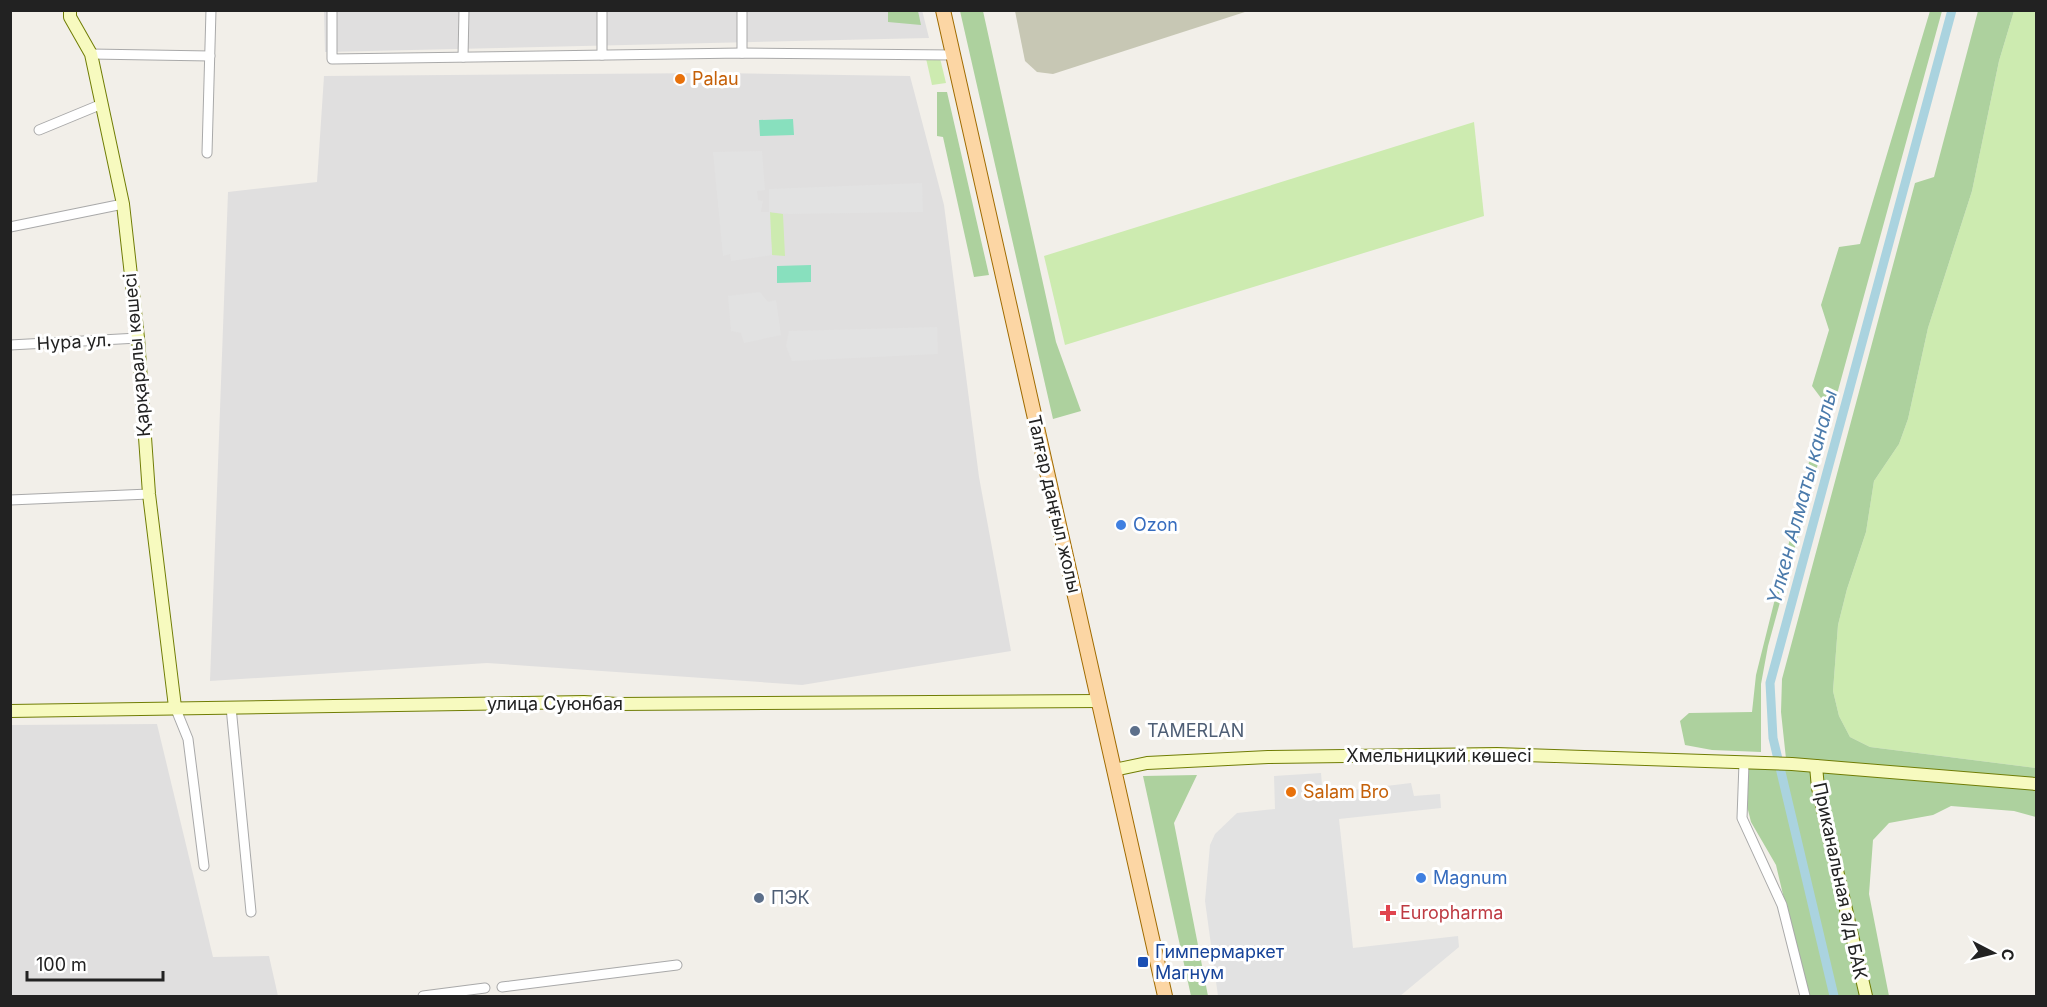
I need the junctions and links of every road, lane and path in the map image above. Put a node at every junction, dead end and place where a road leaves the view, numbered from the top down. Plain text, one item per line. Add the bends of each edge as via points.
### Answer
1 (70, 10) edge
2 (211, 10) edge
3 (332, 10) edge
4 (464, 10) edge
5 (602, 10) edge
6 (741, 10) edge
7 (943, 10) edge
8 (742, 53) junction
9 (91, 54) junction
10 (953, 54) junction
11 (602, 55) junction
12 (210, 56) junction
13 (463, 57) junction
14 (102, 104) junction
15 (39, 130) dead end
16 (207, 153) dead end
17 (123, 204) junction
18 (10, 227) edge
19 (138, 338) junction
20 (10, 345) edge
21 (149, 494) junction
22 (10, 500) edge
23 (1099, 701) junction
24 (175, 707) junction
25 (231, 707) junction
26 (10, 711) edge
27 (1744, 762) junction
28 (1816, 765) junction
29 (1114, 770) junction
30 (2037, 784) edge
31 (204, 866) dead end
32 (251, 912) dead end
33 (677, 965) dead end
34 (502, 987) dead end
35 (485, 988) dead end
36 (423, 996) edge
37 (1165, 996) edge
38 (1805, 996) edge
39 (1866, 996) edge

1 - 9 street, Қарқаралы көшесі via 70,17
2 - 12 street
3 - 13 street via 332,59
4 - 13 street
5 - 11 street
6 - 8 street
7 - 10 main road, Талғар даңғыл жолы
8 - 10 street
8 - 11 street
9 - 12 street
9 - 14 street, Қарқаралы көшесі
10 - 23 main road, Талғар даңғыл жолы
11 - 13 street
12 - 16 street
14 - 15 street
14 - 17 street, Қарқаралы көшесі
17 - 18 street
17 - 19 street, Қарқаралы көшесі
19 - 20 street, Нура ул.
19 - 21 street, Қарқаралы көшесі
21 - 22 street
21 - 24 street, Қарқаралы көшесі
23 - 25 street, улица Суюнбая
23 - 29 main road, Талғар даңғыл жолы
24 - 25 street, улица Суюнбая
24 - 26 street, улица Суюнбая
24 - 31 street via 188,739
25 - 32 street
27 - 28 street, Хмельницкий көшесі
27 - 29 street, Хмельницкий көшесі via 1497,754 1235,759 1147,763
27 - 38 street via 1742,818 1782,905
28 - 30 street
28 - 39 street, Приканальная а/д БАК
29 - 37 main road, Талғар даңғыл жолы
33 - 34 street
35 - 36 street

